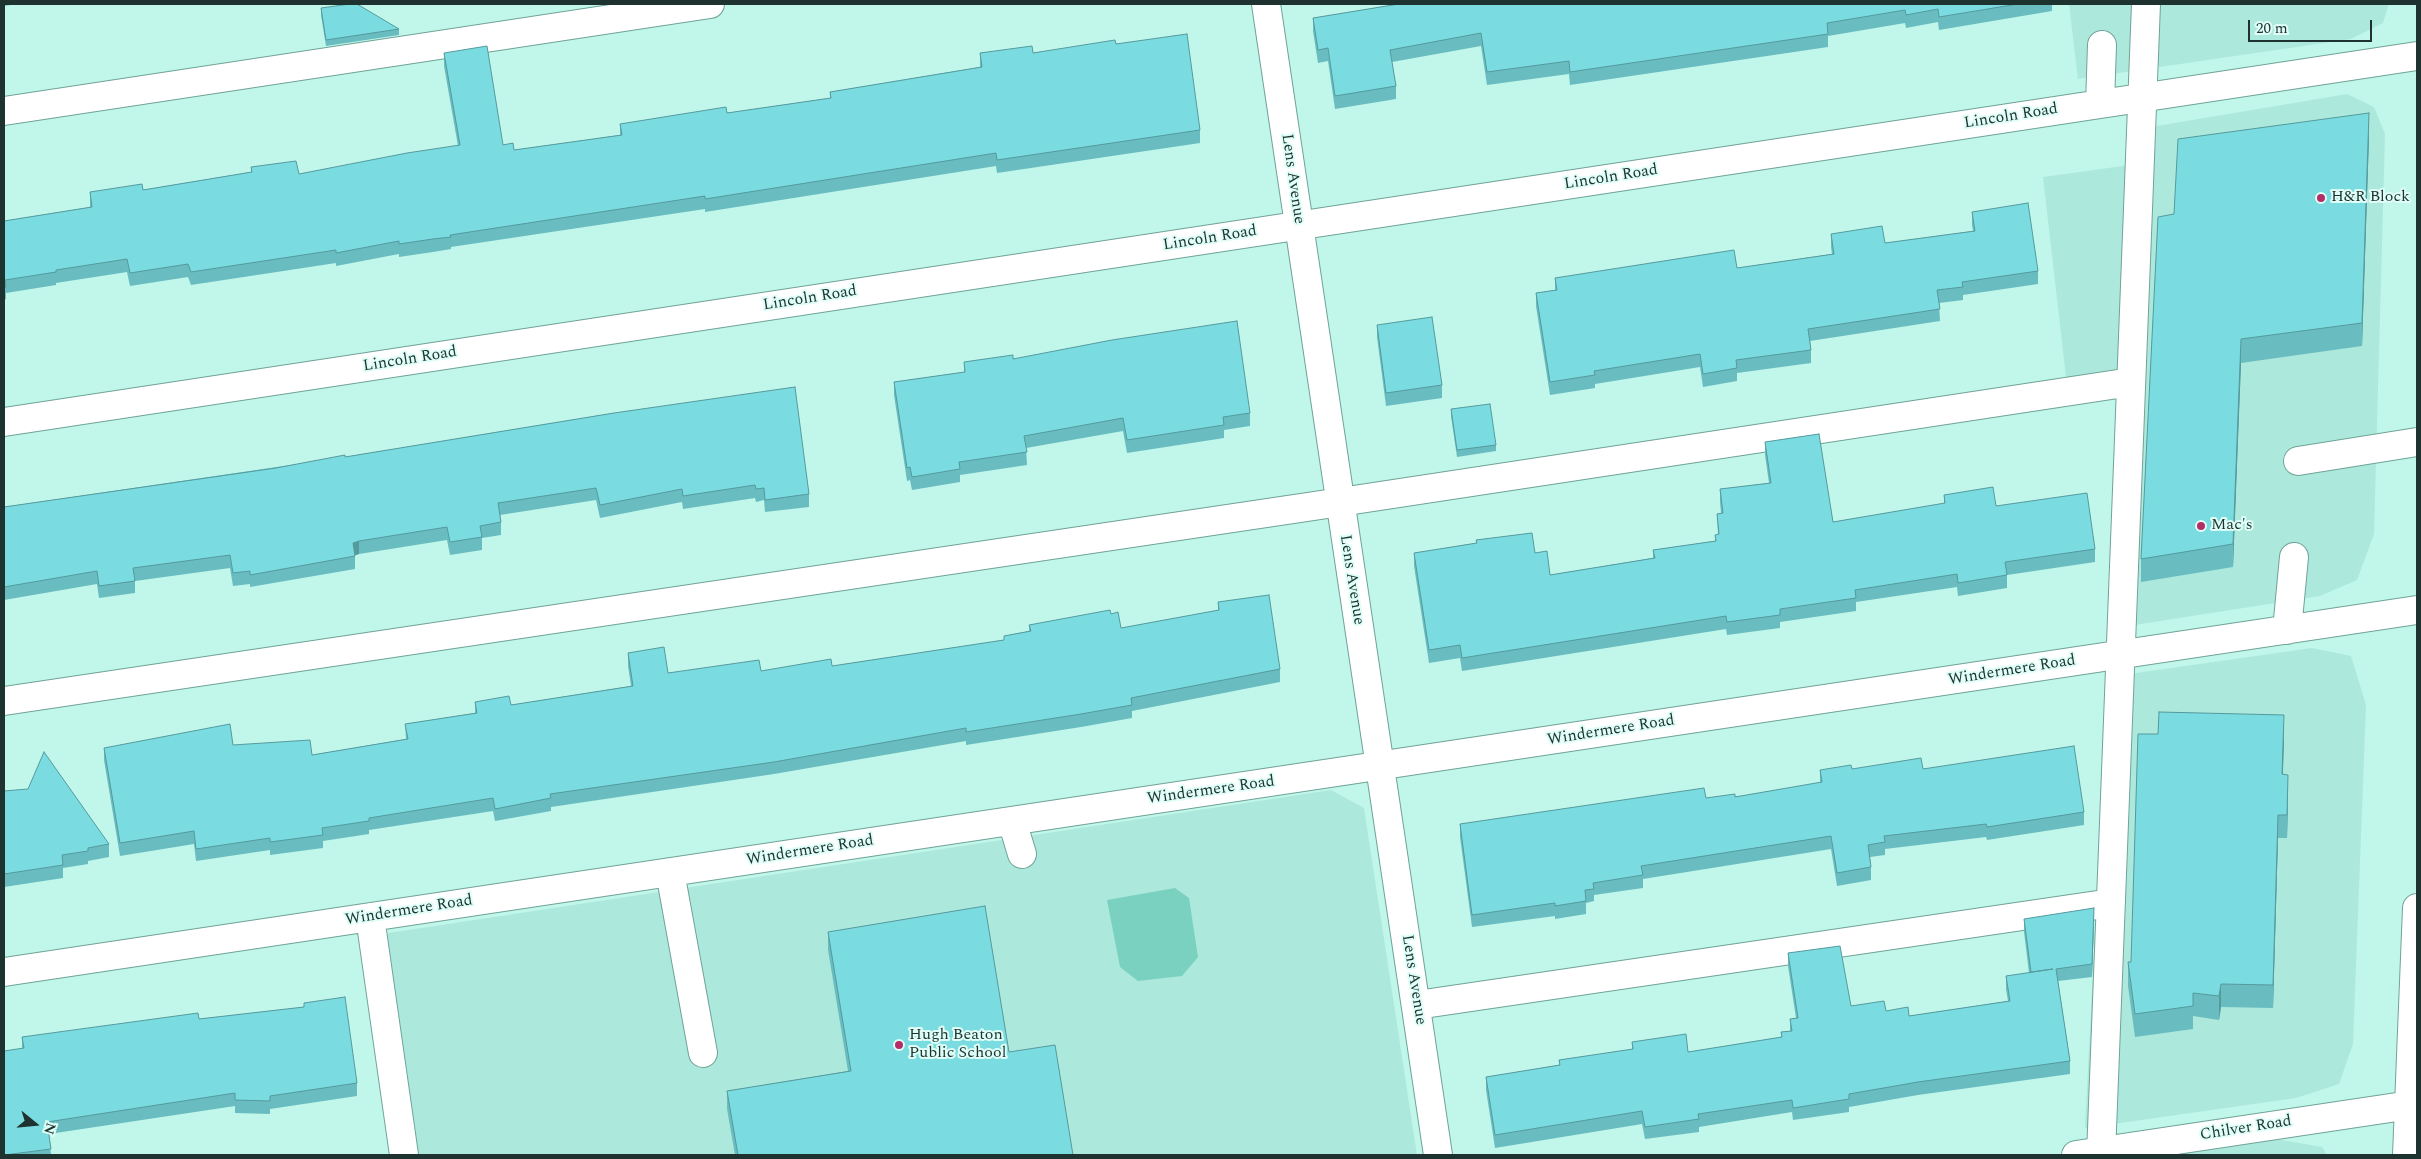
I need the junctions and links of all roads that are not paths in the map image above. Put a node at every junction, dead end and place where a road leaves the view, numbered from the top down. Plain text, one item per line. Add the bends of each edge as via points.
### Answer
1 (710, 4) edge
2 (1266, 4) edge
3 (2146, 4) edge
4 (2102, 45) dead end
5 (2417, 56) edge
6 (2142, 97) junction
7 (2100, 104) junction
8 (4, 111) edge
9 (1299, 225) junction
10 (2131, 382) junction
11 (4, 422) edge
12 (2417, 442) edge
13 (2298, 461) dead end
14 (1340, 503) junction
15 (2294, 557) dead end
16 (2417, 610) edge
17 (2287, 630) junction
18 (2120, 654) junction
19 (4, 701) edge
20 (1380, 766) junction
21 (1012, 821) junction
22 (1022, 854) dead end
23 (670, 872) junction
24 (2110, 903) junction
25 (2417, 908) edge
26 (370, 917) junction
27 (4, 972) edge
28 (1417, 1005) junction
29 (703, 1053) dead end
30 (2413, 1104) edge
31 (2093, 1154) edge
32 (404, 1155) edge
33 (1438, 1155) edge
34 (2407, 1155) edge

1 - 8 street
2 - 9 street, Lens Avenue
3 - 6 street
4 - 7 street
5 - 6 street, Lincoln Road
6 - 7 street, Lincoln Road
6 - 10 street
7 - 9 street, Lincoln Road
9 - 11 street, Lincoln Road
9 - 14 street, Lens Avenue
10 - 14 street
10 - 18 street
12 - 13 street
14 - 19 street
14 - 20 street, Lens Avenue
15 - 17 street
16 - 17 street, Windermere Road
17 - 18 street, Windermere Road
18 - 20 street, Windermere Road
18 - 24 street
20 - 21 street, Windermere Road
20 - 28 street, Lens Avenue
21 - 22 street
21 - 23 street, Windermere Road
23 - 26 street, Windermere Road
23 - 29 street
24 - 28 street
24 - 31 street
25 - 30 street
26 - 27 street, Windermere Road
26 - 32 street
28 - 33 street, Lens Avenue
30 - 31 street, Chilver Road
30 - 34 street

